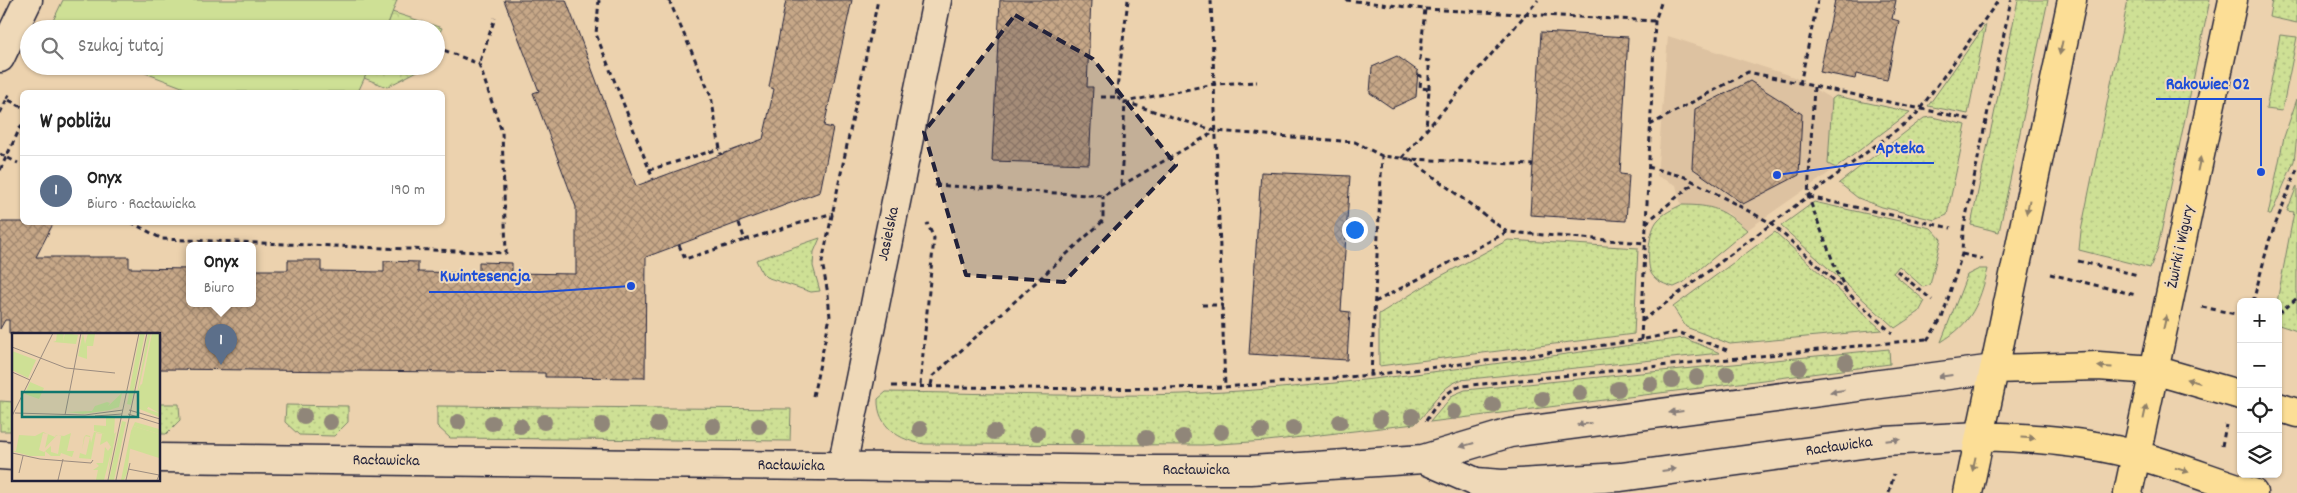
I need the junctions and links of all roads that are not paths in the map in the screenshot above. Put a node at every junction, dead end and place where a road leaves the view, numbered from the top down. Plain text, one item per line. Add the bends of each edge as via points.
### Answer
1 (28, 0) edge
2 (937, 0) edge
3 (2072, 0) edge
4 (2233, 0) edge
5 (0, 58) edge
6 (1994, 369) junction
7 (2154, 370) junction
8 (2237, 394) edge
9 (2282, 408) edge
10 (2297, 413) edge
11 (1980, 436) junction
12 (2136, 455) junction
13 (160, 458) edge
14 (1423, 459) junction
15 (842, 467) junction
16 (1968, 493) edge
17 (2128, 493) edge
18 (2253, 493) edge

1 - 5 street
2 - 15 street, Jasielska
3 -> 6 main road
7 -> 4 main road, Żwirki i Wigury
7 -> 6 main road, Racławicka via 2098,366
6 - 11 main road
6 -> 14 street, Racławicka via 1510,433
8 -> 7 main road, Racławicka
12 -> 7 main road, Żwirki i Wigury
9 - 10 main road
11 -> 12 main road, Racławicka via 2084,444
14 -> 11 street, Racławicka via 1468,479 1502,484 1621,477 1884,441
11 -> 16 main road
12 - 17 main road, Żwirki i Wigury
12 -> 18 main road, Racławicka
13 - 15 street, Racławicka
14 - 15 street, Racławicka via 1251,470

